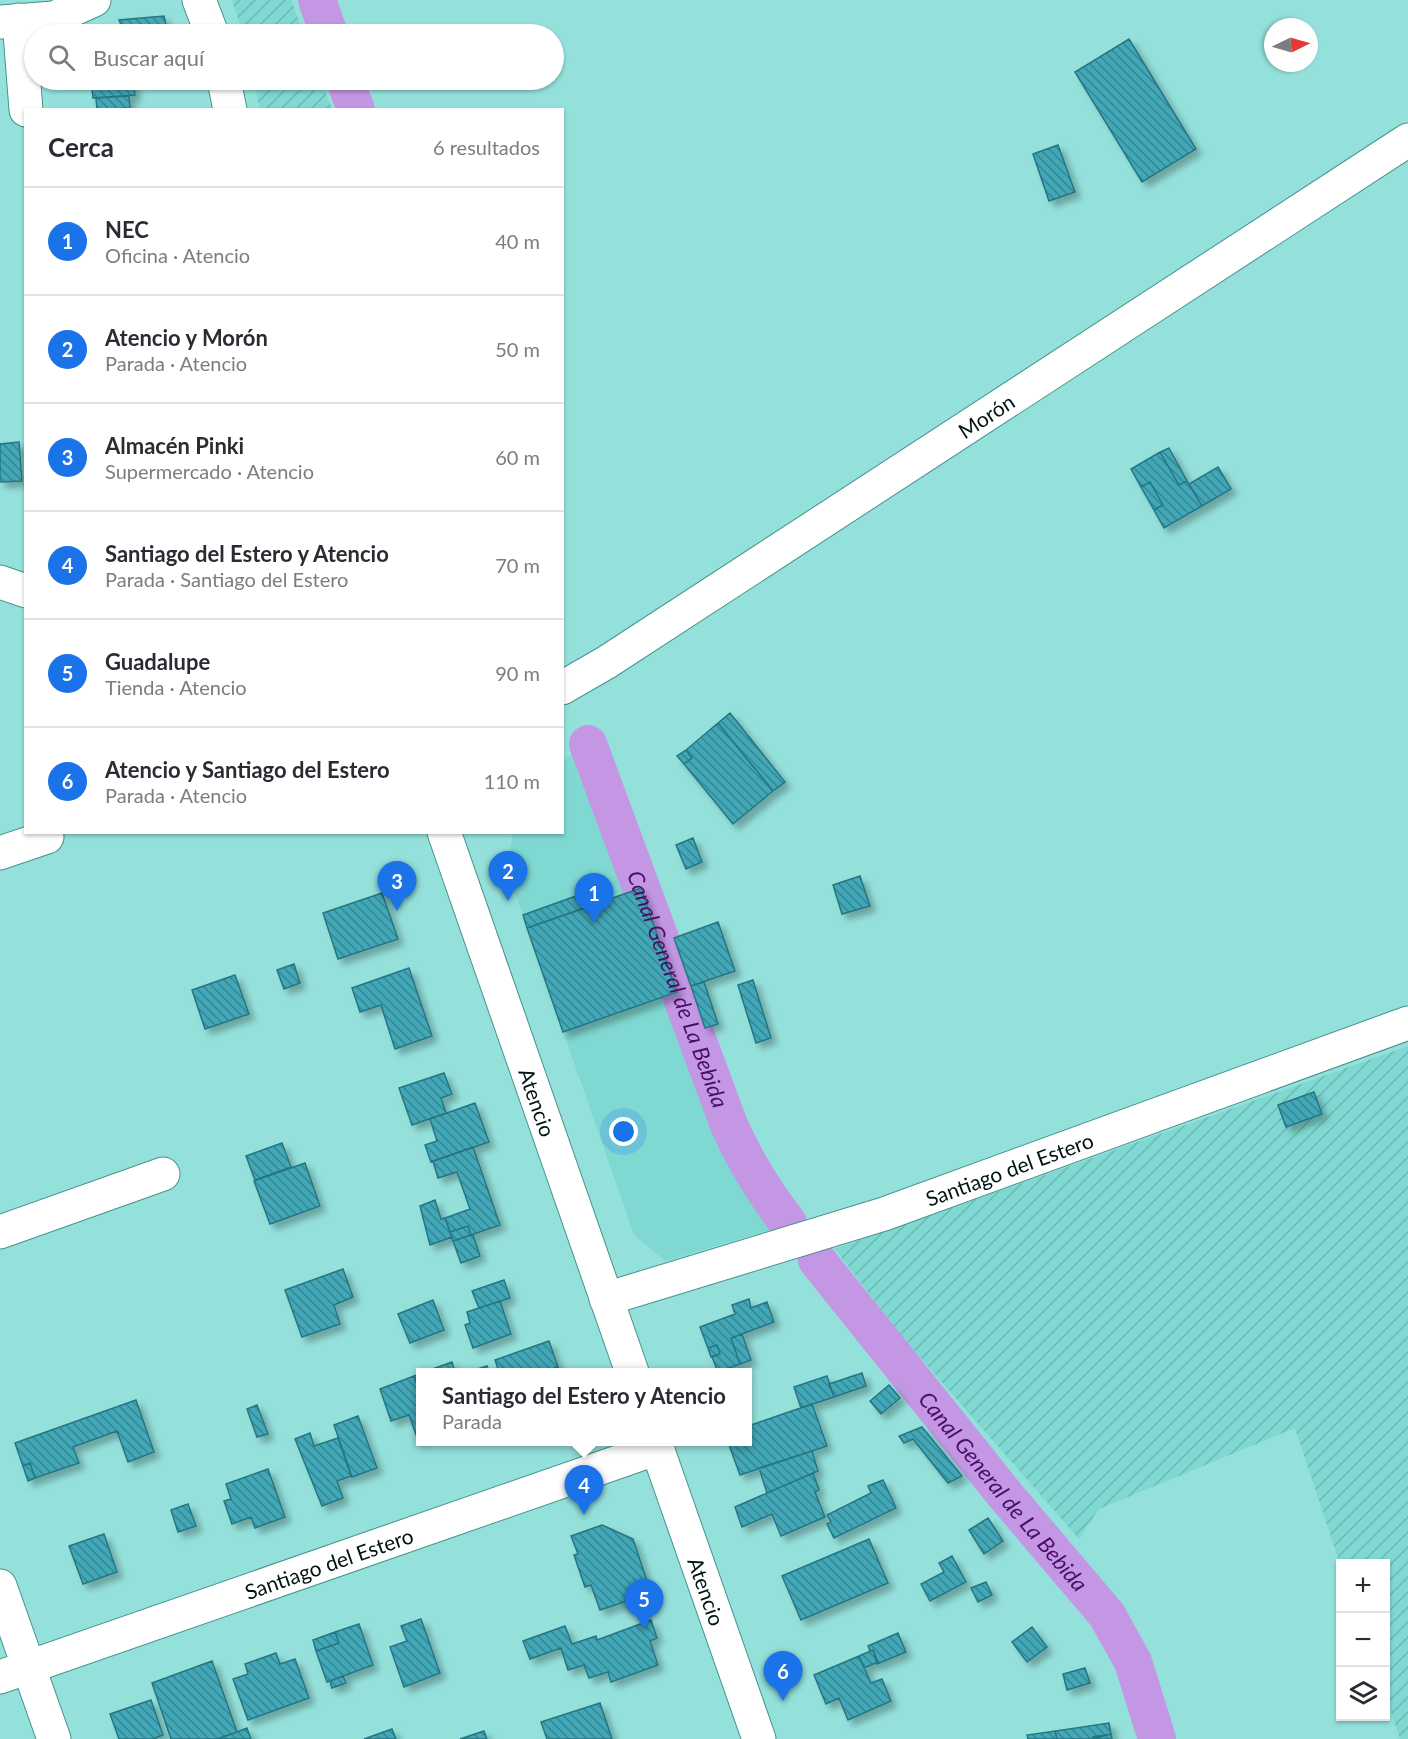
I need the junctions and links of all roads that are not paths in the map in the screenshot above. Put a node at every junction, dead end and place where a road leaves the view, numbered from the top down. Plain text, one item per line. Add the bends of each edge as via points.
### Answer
1 (94, 0) edge
2 (199, 0) edge
3 (10, 21) edge
4 (208, 24) edge
5 (226, 90) edge
6 (26, 108) edge
7 (230, 108) edge
8 (1408, 140) edge
9 (0, 582) edge
10 (24, 590) edge
11 (564, 687) edge
12 (445, 834) edge
13 (47, 837) dead end
14 (0, 854) edge
15 (1408, 1023) edge
16 (163, 1174) dead end
17 (0, 1232) edge
18 (606, 1299) junction
19 (631, 1368) edge
20 (654, 1446) edge
21 (657, 1446) edge
22 (0, 1586) edge
23 (14, 1672) edge
24 (54, 1739) edge
25 (759, 1739) edge

1 - 3 street via 54,18
2 - 4 street
3 - 6 street
5 - 7 street
8 - 11 street, Morón
9 - 10 street
12 - 18 street, Atencio
13 - 14 street
15 - 18 street, Santiago del Estero via 884,1214
16 - 17 street
18 - 19 street, Atencio
20 - 23 street, Santiago del Estero
21 - 25 street, Atencio
22 - 23 street
23 - 24 street

